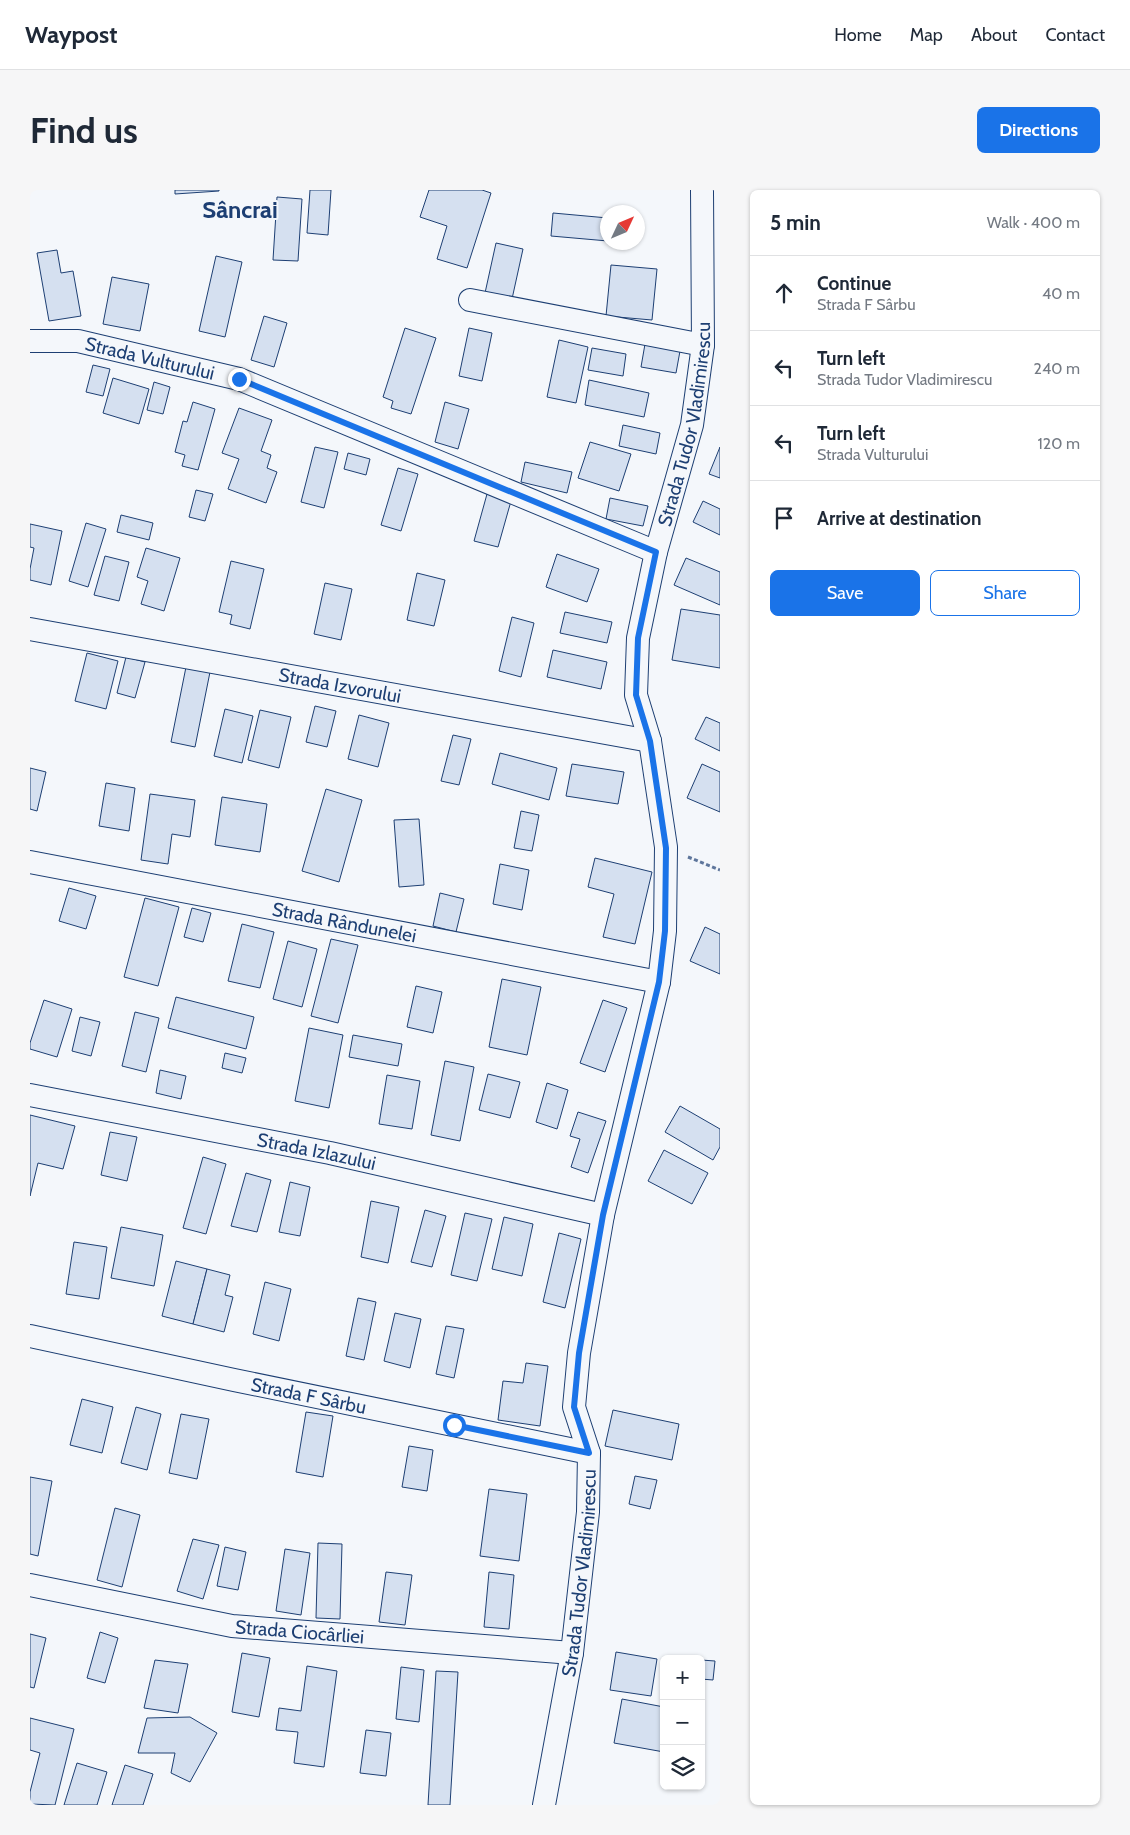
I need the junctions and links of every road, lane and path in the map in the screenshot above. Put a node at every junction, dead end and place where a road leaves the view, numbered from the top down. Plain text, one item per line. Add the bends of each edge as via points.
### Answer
1 (702, 190) edge
2 (470, 300) dead end
3 (30, 341) edge
4 (704, 345) junction
5 (656, 552) junction
6 (30, 629) edge
7 (650, 741) junction
8 (666, 848) junction
9 (30, 862) edge
10 (720, 870) edge
11 (659, 982) junction
12 (30, 1095) edge
13 (603, 1215) junction
14 (30, 1336) edge
15 (589, 1453) junction
16 (30, 1585) edge
17 (572, 1653) junction
18 (544, 1805) edge

1 - 4 street, Strada Tudor Vladimirescu
2 - 4 street
3 - 5 street, Strada Vulturului via 78,341 239,379
4 - 5 street, Strada Tudor Vladimirescu via 692,425
5 - 7 street, Strada Tudor Vladimirescu via 638,638 636,695
6 - 7 street, Strada Izvorului
7 - 8 street, Strada Tudor Vladimirescu
8 - 10 path
8 - 11 street, Strada Tudor Vladimirescu via 665,931
9 - 11 street, Strada Rândunelei
11 - 13 street, Strada Tudor Vladimirescu
12 - 13 street, Strada Izlazului via 330,1154
13 - 15 street, Strada Tudor Vladimirescu via 579,1353 574,1407
14 - 15 street, Strada F Sârbu
15 - 17 street, Strada Tudor Vladimirescu via 588,1512
16 - 17 street, Strada Ciocârliei via 232,1626
17 - 18 street, Strada Tudor Vladimirescu

